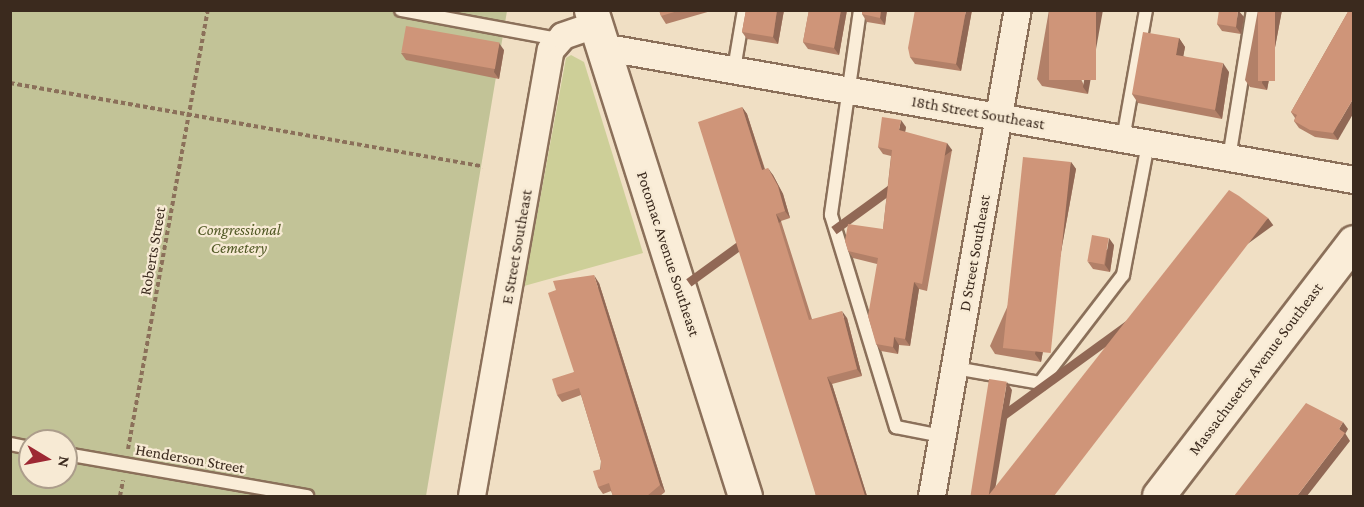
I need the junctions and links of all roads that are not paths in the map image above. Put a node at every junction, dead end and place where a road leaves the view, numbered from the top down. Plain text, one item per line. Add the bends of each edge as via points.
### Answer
1 (401, 10) edge
2 (744, 10) edge
3 (860, 10) edge
4 (1018, 10) edge
5 (1146, 10) edge
6 (1253, 10) edge
7 (596, 28) edge
8 (558, 39) junction
9 (734, 69) junction
10 (849, 90) junction
11 (999, 117) junction
12 (1123, 139) junction
13 (1148, 144) junction
14 (1229, 158) junction
15 (1353, 180) edge
16 (1353, 242) edge
17 (955, 368) junction
18 (942, 436) junction
19 (78, 456) edge
20 (307, 496) edge
21 (472, 496) edge
22 (744, 496) edge
23 (932, 496) edge
24 (1160, 496) edge

1 - 8 lane
2 - 9 lane
3 - 10 lane
4 - 11 street, D Street Southeast
5 - 12 lane
6 - 14 lane
7 - 8 street
7 - 9 street, 18th Street Southeast
7 - 22 main road, Potomac Avenue Southeast
8 - 21 street, E Street Southeast via 549,57
9 - 10 street, 18th Street Southeast
10 - 11 street, 18th Street Southeast
10 - 18 lane via 831,215 896,427
11 - 12 street, 18th Street Southeast
11 - 17 street, D Street Southeast
12 - 13 street, 18th Street Southeast
13 - 14 street, 18th Street Southeast
13 - 17 lane via 1123,274 1040,383
14 - 15 street, 18th Street Southeast
16 - 24 street, Massachusetts Avenue Southeast
17 - 18 street, D Street Southeast
18 - 23 street, D Street Southeast
19 - 20 lane, Henderson Street

